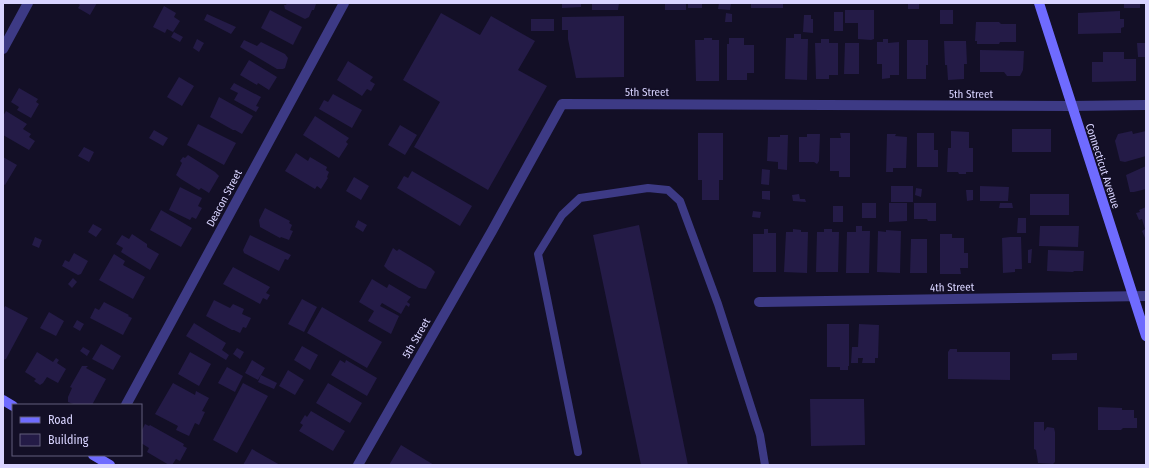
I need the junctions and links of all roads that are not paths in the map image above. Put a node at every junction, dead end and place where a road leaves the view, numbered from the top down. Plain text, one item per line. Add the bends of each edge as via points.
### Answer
1 (28, 3) edge
2 (344, 3) edge
3 (1039, 3) edge
4 (3, 49) edge
5 (1146, 105) edge
6 (1071, 106) junction
7 (1133, 296) junction
8 (1146, 296) edge
9 (759, 302) dead end
10 (1146, 336) edge
11 (3, 400) edge
12 (127, 404) edge
13 (12, 405) edge
14 (578, 452) dead end
15 (95, 458) edge
16 (110, 465) edge
17 (358, 465) edge
18 (764, 465) edge

1 - 4 street
2 - 12 street, Deacon Street
3 - 6 main road, Connecticut Avenue
5 - 6 street, 5th Street
6 - 7 main road, Connecticut Avenue
6 - 17 street, 5th Street via 562,104
7 - 8 street, 4th Street
7 - 9 street, 4th Street
7 - 10 main road, Connecticut Avenue
11 - 13 main road
14 - 18 lane via 538,254 562,215 580,198 648,188 668,190 680,201 718,304 760,435
15 - 16 main road

